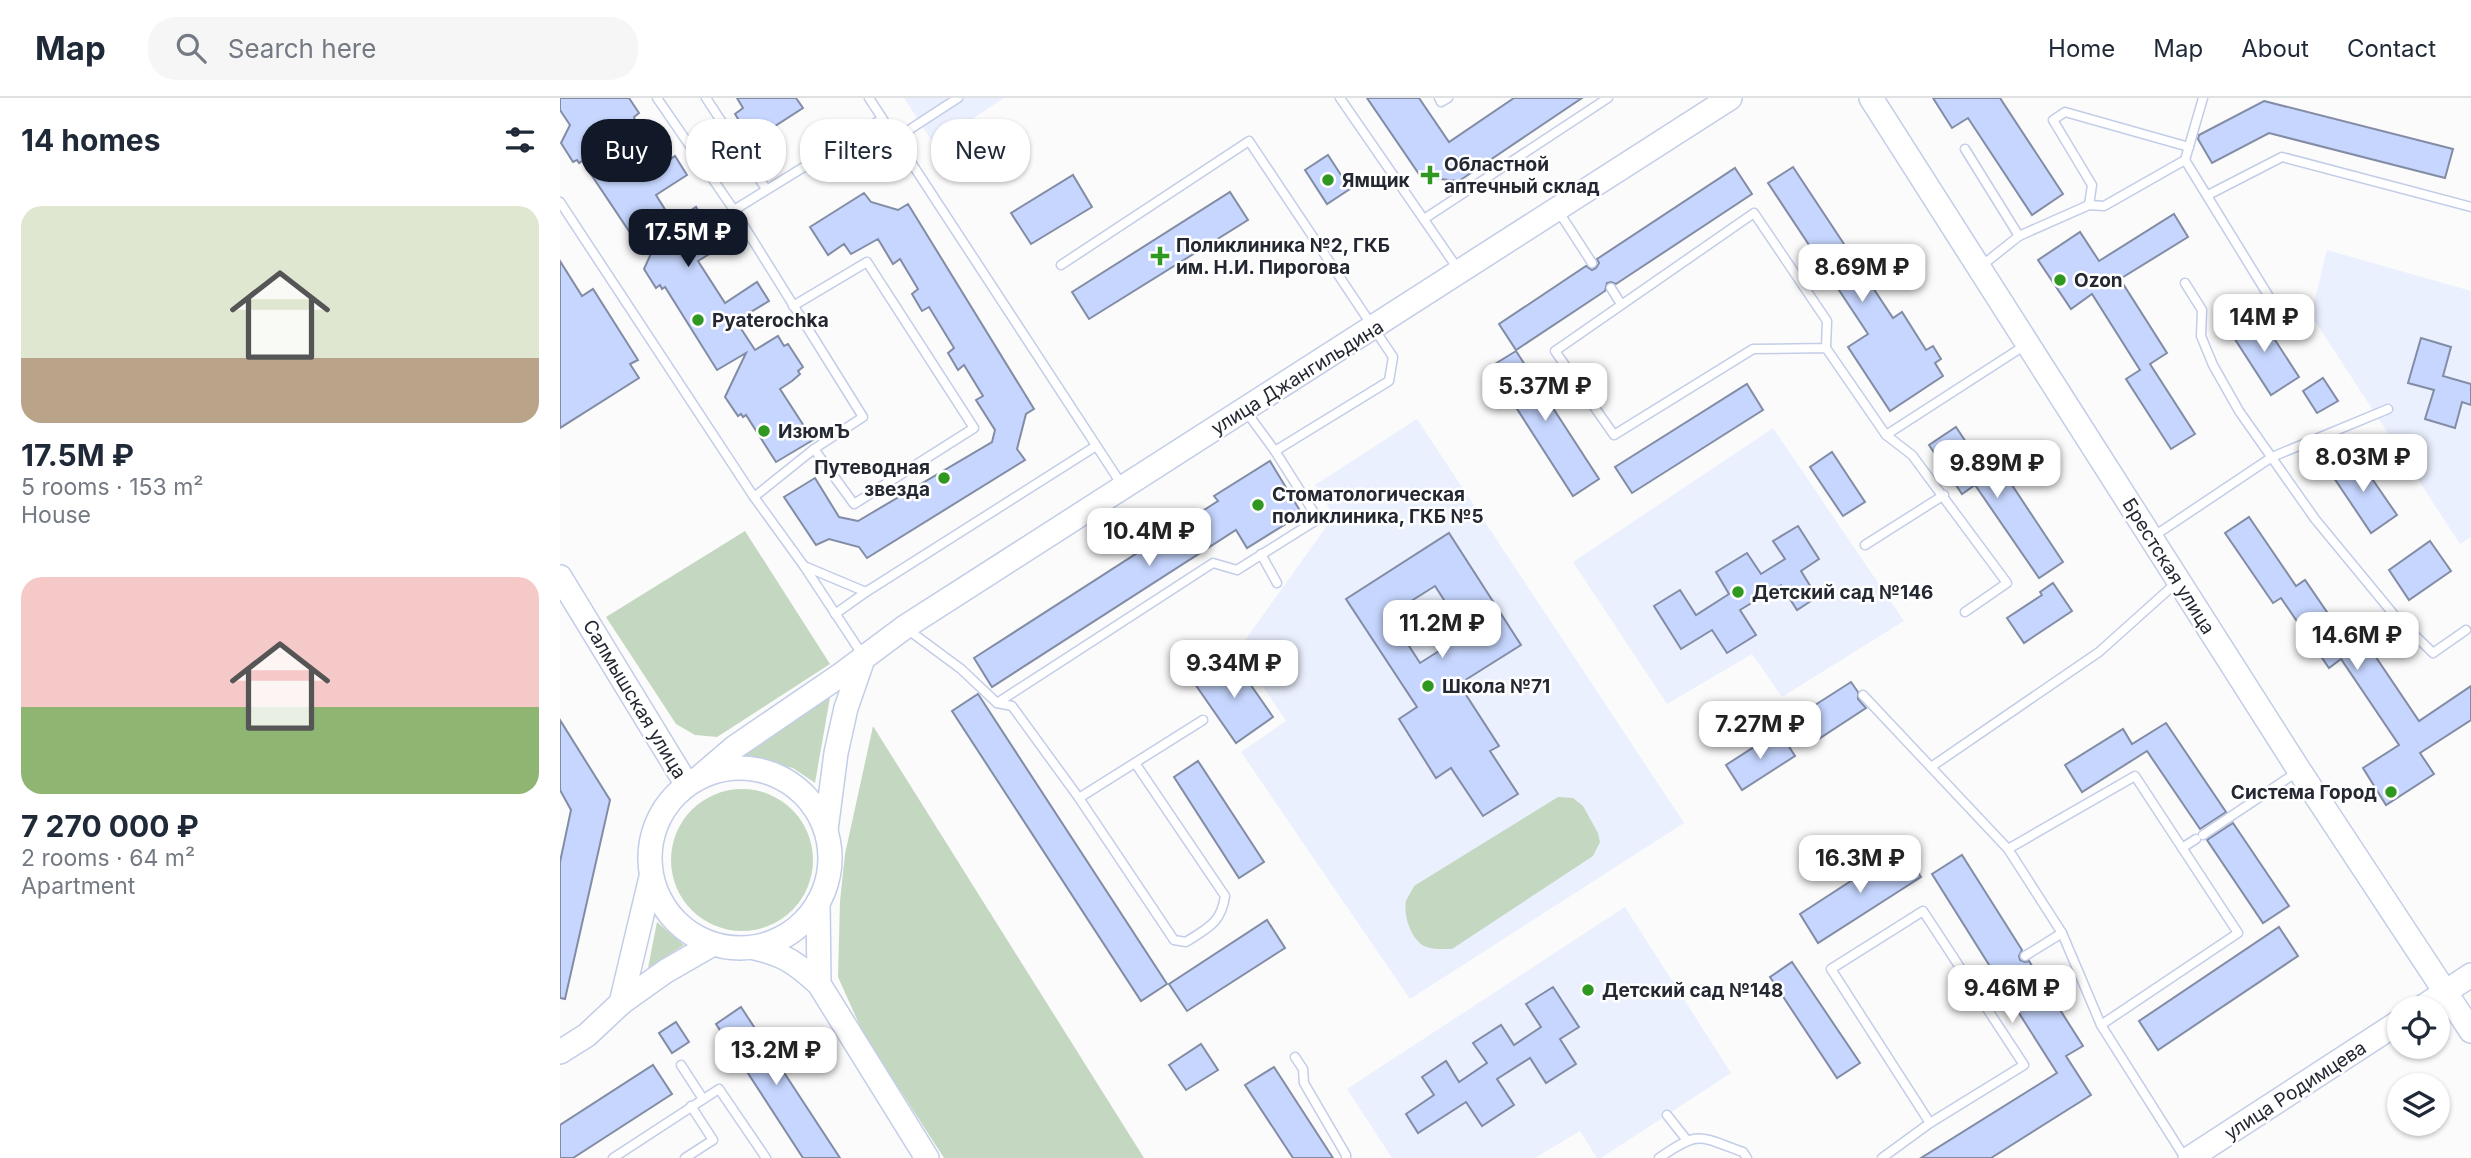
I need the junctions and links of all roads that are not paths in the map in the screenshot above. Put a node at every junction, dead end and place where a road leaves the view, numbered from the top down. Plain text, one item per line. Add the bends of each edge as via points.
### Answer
1 (657, 98) edge
2 (706, 98) edge
3 (869, 98) edge
4 (958, 98) edge
5 (1340, 98) edge
6 (1439, 98) edge
7 (1448, 98) edge
8 (1608, 98) edge
9 (1730, 98) edge
10 (1871, 98) edge
11 (2203, 98) edge
12 (882, 119) edge
13 (917, 125) edge
14 (2189, 147) junction
15 (1965, 149) dead end
16 (2185, 160) junction
17 (800, 168) edge
18 (917, 173) edge
19 (766, 189) junction
20 (2208, 195) junction
21 (560, 202) edge
22 (2088, 205) junction
23 (2471, 206) edge
24 (1556, 208) junction
25 (734, 210) junction
26 (1424, 219) junction
27 (2019, 236) junction
28 (1592, 263) dead end
29 (1060, 265) dead end
30 (1980, 267) junction
31 (1460, 271) junction
32 (2185, 283) dead end
33 (1611, 288) dead end
34 (2271, 300) dead end
35 (1621, 304) junction
36 (793, 306) junction
37 (1374, 328) junction
38 (2028, 343) junction
39 (1826, 348) junction
40 (2388, 409) dead end
41 (1245, 410) junction
42 (1886, 435) junction
43 (1096, 446) junction
44 (814, 449) junction
45 (1275, 452) junction
46 (2272, 457) junction
47 (1124, 488) junction
48 (1944, 495) junction
49 (754, 497) junction
50 (2151, 538) junction
51 (1865, 545) dead end
52 (1261, 554) junction
53 (804, 566) junction
54 (560, 577) edge
55 (2178, 581) junction
56 (1277, 583) dead end
57 (866, 592) junction
58 (1965, 612) dead end
59 (835, 614) junction
60 (905, 627) junction
61 (2466, 630) dead end
62 (864, 656) junction
63 (1863, 695) dead end
64 (998, 703) junction
65 (1203, 720) dead end
66 (1135, 763) junction
67 (1931, 767) junction
68 (2299, 770) junction
69 (694, 780) junction
70 (1079, 798) junction
71 (826, 830) junction
72 (2182, 848) junction
73 (2008, 849) junction
74 (651, 877) junction
75 (818, 903) junction
76 (2062, 933) junction
77 (713, 944) junction
78 (752, 948) junction
79 (2025, 956) dead end
80 (1995, 974) dead end
81 (2471, 975) edge
82 (819, 984) junction
83 (1972, 986) junction
84 (2445, 992) junction
85 (2439, 996) edge
86 (621, 1003) junction
87 (2101, 1025) junction
88 (2387, 1030) edge
89 (2471, 1031) edge
90 (560, 1052) edge
91 (1295, 1057) dead end
92 (681, 1065) dead end
93 (703, 1099) junction
94 (691, 1106) junction
95 (1667, 1115) dead end
96 (1930, 1124) junction
97 (1686, 1139) junction
98 (613, 1158) edge
99 (685, 1158) edge
100 (766, 1158) edge
101 (927, 1158) edge
102 (1346, 1158) edge
103 (1659, 1158) edge
104 (1747, 1158) edge
105 (1882, 1158) edge
106 (2185, 1158) edge
107 (2190, 1158) edge

1 - 25 lane
2 - 19 lane
3 - 12 lane
4 - 13 lane
5 - 26 lane
6 - 7 lane via 1441,102
8 - 26 lane
9 - 24 main road, улица Джангильдина
10 - 30 main road, Брестская улица
11 - 14 lane
14 - 16 lane
14 - 22 lane via 2065,112 2053,120 2092,185
15 - 27 lane
16 - 20 lane
16 - 22 lane via 2104,206
17 - 19 lane
18 - 43 lane
19 - 25 lane
20 - 23 lane via 2282,157
20 - 34 lane
21 - 49 lane
22 - 27 lane
24 - 28 lane
24 - 31 main road, улица Джангильдина
25 - 36 lane
26 - 31 lane
27 - 30 lane
29 - 37 lane via 1249,141
30 - 38 main road, Брестская улица
31 - 37 main road, улица Джангильдина
32 - 46 lane via 2202,310 2201,336 2213,365
33 - 35 lane
35 - 39 lane via 1754,213 1827,321
35 - 39 lane via 1555,351 1614,435 1754,349
36 - 44 lane via 863,417
36 - 44 lane via 867,262 974,428 854,504
37 - 41 main road, улица Джангильдина
37 - 45 lane via 1393,357 1389,381
38 - 42 lane
38 - 50 main road, Брестская улица
39 - 42 lane
40 - 46 lane
41 - 45 lane
41 - 47 main road, улица Джангильдина
42 - 48 lane via 1912,455
43 - 47 lane
43 - 57 lane
44 - 49 lane
45 - 52 lane via 1318,519
46 - 50 lane
46 - 61 lane via 2315,519 2395,616 2432,653
47 - 60 main road, улица Джангильдина
48 - 51 lane
48 - 58 lane via 2007,583
49 - 53 lane
50 - 55 main road, Брестская улица
52 - 56 lane
52 - 64 lane via 1237,570 1213,563
53 - 57 lane
53 - 59 lane
54 - 69 main road, Салмышская улица
55 - 67 lane via 2099,652
55 - 68 main road, Брестская улица
57 - 59 lane
59 - 62 lane
60 - 62 main road, улица Джангильдина
60 - 64 lane
62 - 69 main road, улица Джангильдина
62 - 71 main road via 838,741
63 - 67 lane
64 - 70 lane via 1012,706
65 - 66 lane
66 - 70 lane
66 - 70 lane via 1225,896 1215,923 1196,936 1186,942 1174,940
67 - 73 lane
68 - 72 lane
68 - 84 main road, Брестская улица
69 - 71 main road via 738,768 776,775 807,797
69 - 74 main road via 663,810 651,842
71 - 75 main road via 828,880
72 - 73 lane via 2135,776
72 - 87 lane via 2238,933
73 - 76 lane
74 - 77 main road via 663,906 684,930
74 - 86 main road
75 - 78 main road via 801,925 778,940
75 - 82 main road
76 - 79 lane
76 - 87 lane
77 - 78 main road
77 - 86 main road
78 - 82 main road via 796,962
80 - 83 lane
81 - 84 main road
82 - 101 main road
83 - 96 lane via 2024,1065
83 - 96 lane via 1923,911 1832,969
84 - 85 main road
84 - 89 main road, Брестская улица
86 - 90 main road via 587,1035
87 - 106 lane
88 - 107 main road, улица Родимцева
91 - 102 lane via 1303,1069 1304,1083
92 - 93 lane
93 - 94 lane
93 - 100 lane via 719,1089
94 - 98 lane
94 - 99 lane via 713,1140
95 - 97 lane
96 - 105 lane
97 - 103 lane
97 - 104 lane via 1701,1137 1743,1152

